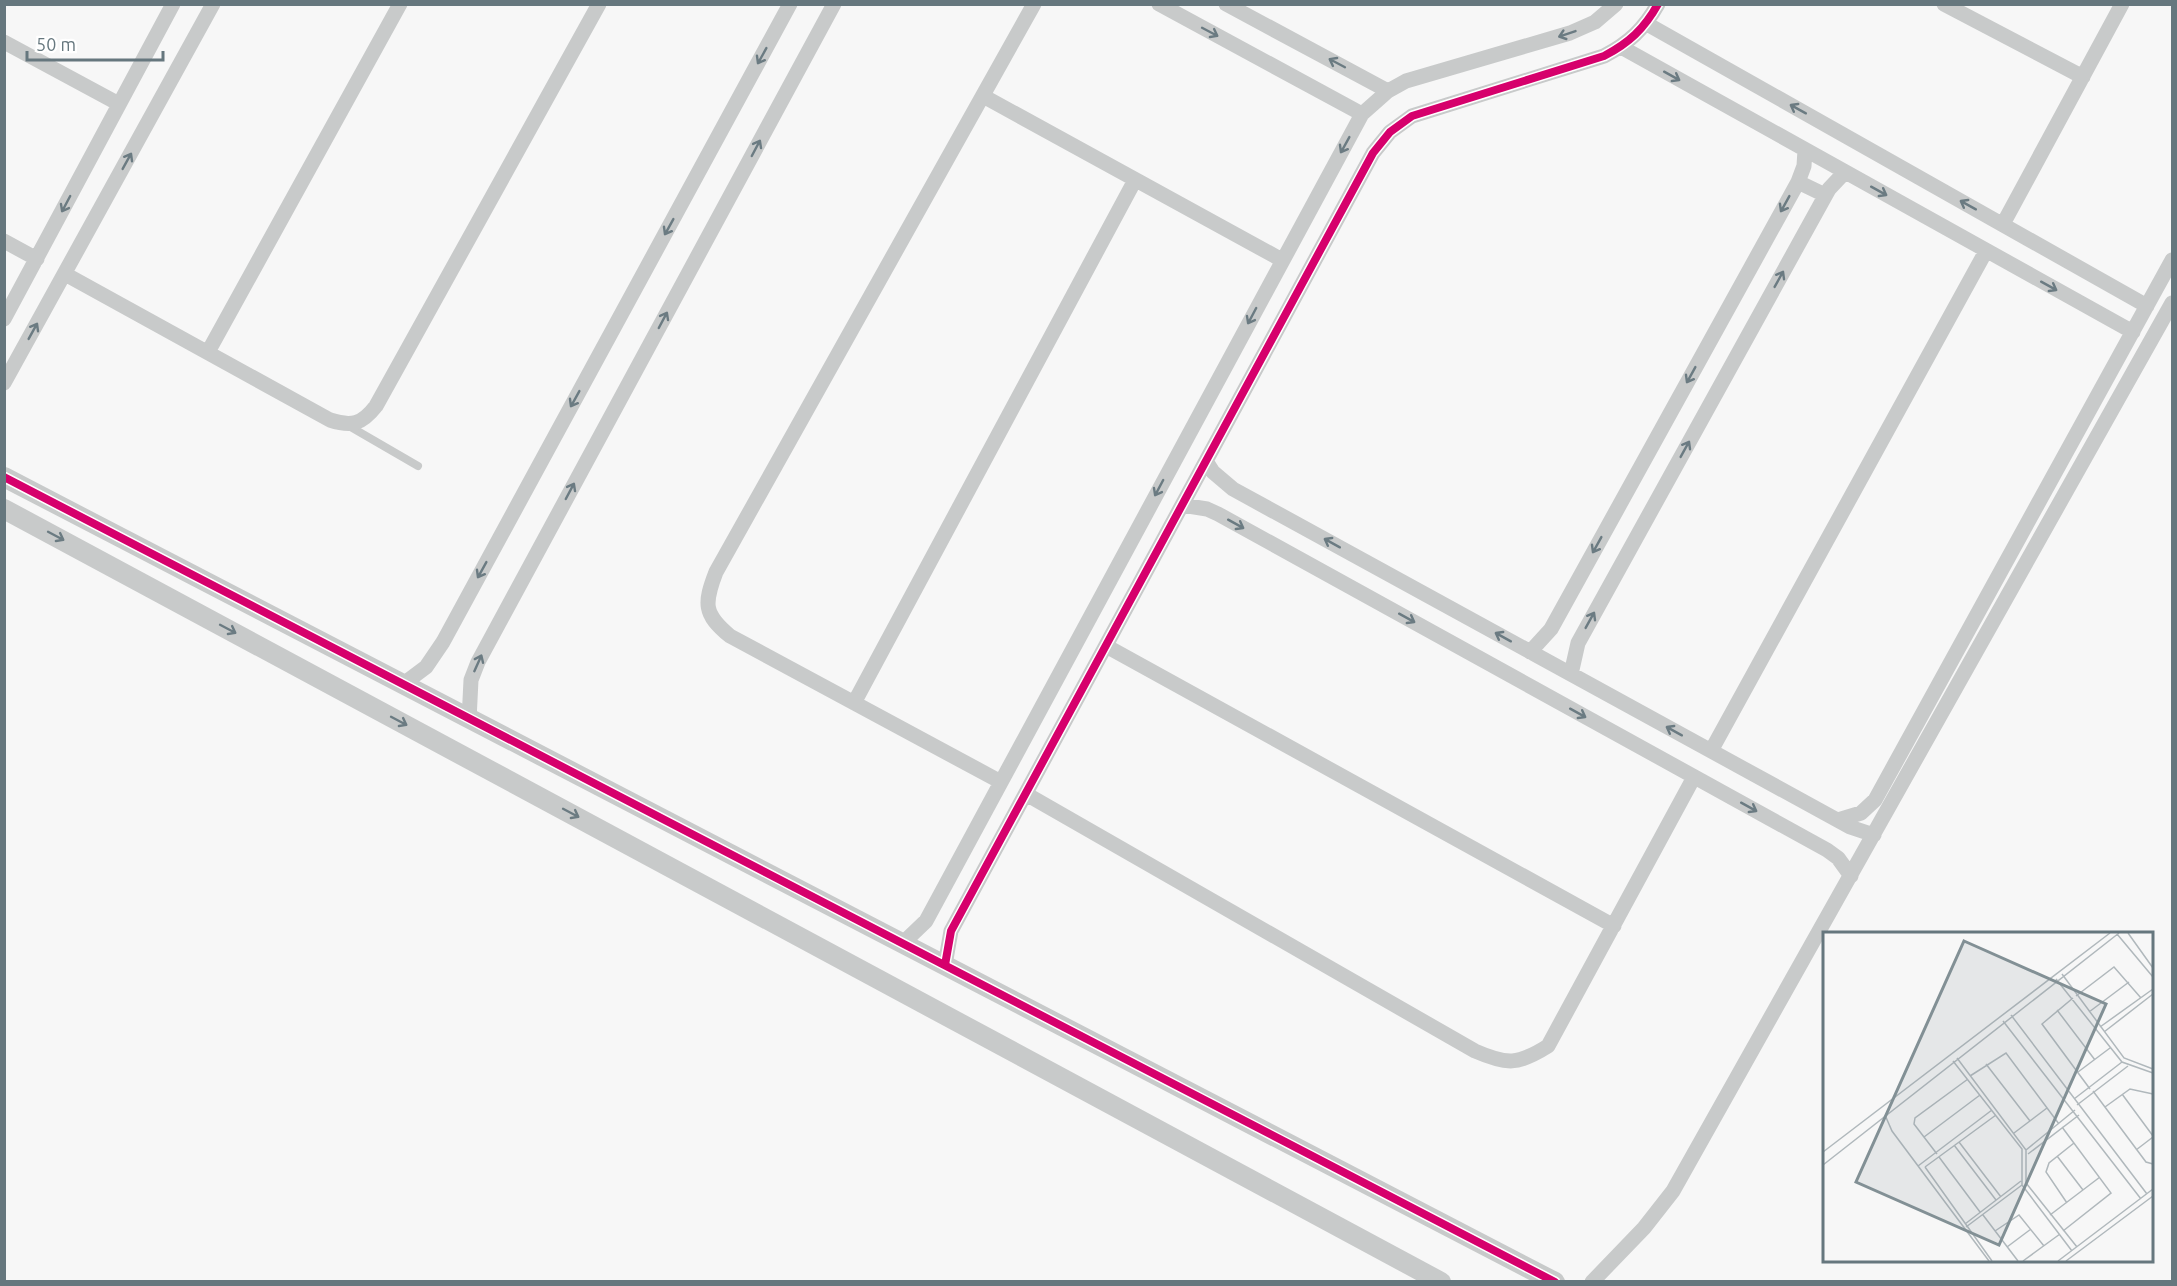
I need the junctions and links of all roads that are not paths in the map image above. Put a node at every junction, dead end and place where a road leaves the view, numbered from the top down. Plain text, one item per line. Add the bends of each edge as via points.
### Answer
1 (173, 4) edge
2 (213, 4) edge
3 (400, 4) edge
4 (599, 4) edge
5 (790, 4) edge
6 (834, 4) edge
7 (1034, 4) edge
8 (1159, 4) edge
9 (1226, 4) edge
10 (1616, 4) edge
11 (1658, 4) edge
12 (1944, 4) edge
13 (2122, 4) edge
14 (1647, 24) junction
15 (4, 42) edge
16 (1621, 47) junction
17 (2083, 77) junction
18 (1388, 91) junction
19 (983, 96) junction
20 (119, 104) junction
21 (1362, 114) junction
22 (1805, 150) junction
23 (1845, 172) junction
24 (1135, 180) junction
25 (1798, 182) junction
26 (1825, 195) junction
27 (2003, 224) junction
28 (4, 241) edge
29 (1986, 251) junction
30 (37, 259) junction
31 (1282, 260) junction
32 (2172, 260) edge
33 (65, 274) junction
34 (2172, 303) edge
35 (2147, 306) junction
36 (4, 319) edge
37 (2133, 332) junction
38 (208, 352) junction
39 (4, 383) edge
40 (348, 425) junction
41 (1206, 461) junction
42 (418, 466) dead end
43 (4, 477) edge
44 (1182, 505) junction
45 (4, 508) edge
46 (2030, 516) junction
47 (2049, 526) junction
48 (1106, 646) junction
49 (1530, 652) junction
50 (1571, 674) junction
51 (402, 685) junction
52 (854, 703) junction
53 (469, 720) junction
54 (1711, 751) junction
55 (1694, 777) junction
56 (1001, 782) junction
57 (1026, 794) junction
58 (1839, 820) junction
59 (1874, 835) junction
60 (1851, 876) junction
61 (1614, 926) junction
62 (903, 943) junction
63 (945, 965) junction
64 (1441, 1281) edge
65 (1554, 1281) edge
66 (1592, 1281) edge

1 - 20 street
33 -> 2 street
3 - 38 street
4 - 40 street via 376,406 365,420
5 -> 51 street via 443,642 426,667
53 -> 6 street via 469,690 478,662
7 - 19 street
8 -> 21 street
18 -> 9 street
10 -> 18 street via 1595,22 1570,33 1406,81
11 - 14 street
12 - 17 street
13 - 17 street
14 - 16 street
27 -> 14 street
15 - 20 street
16 -> 22 street
16 - 41 street via 1604,56 1412,116 1390,132 1373,153
17 - 27 street
18 - 21 street
19 - 24 street
19 - 52 street via 708,592 708,610 730,636
20 -> 30 street
21 -> 31 street
22 - 23 street
22 - 25 street
23 - 26 street
23 -> 29 street
24 - 31 street
24 - 52 street
25 - 26 street
25 -> 49 street via 1551,629
50 -> 26 street via 1578,643
27 - 35 street
28 - 30 street
29 -> 37 street
29 - 54 street
30 - 36 street
31 -> 56 street
32 - 35 street
33 - 38 street
39 -> 33 street
34 - 47 street
35 - 37 street
37 - 46 street
38 - 40 street via 330,420
40 - 42 lane
41 - 44 street
49 -> 41 street via 1233,489
43 - 51 street
44 - 48 street
44 -> 55 street via 1218,514
45 -> 64 street
46 - 47 street
46 - 58 street via 1875,800 1862,813
47 - 59 street
48 - 57 street
48 - 61 street
49 - 50 street
54 -> 50 street
51 - 53 street
52 - 56 street
53 - 62 street
54 - 58 street
55 -> 60 street via 1827,850
55 - 61 street
56 - 62 street via 926,921
57 - 61 street via 1499,1062 1526,1060 1548,1046
57 - 63 street via 951,931
58 - 59 street
59 - 60 street
60 - 66 street via 1673,1191 1644,1228
62 - 63 street
63 - 65 street

